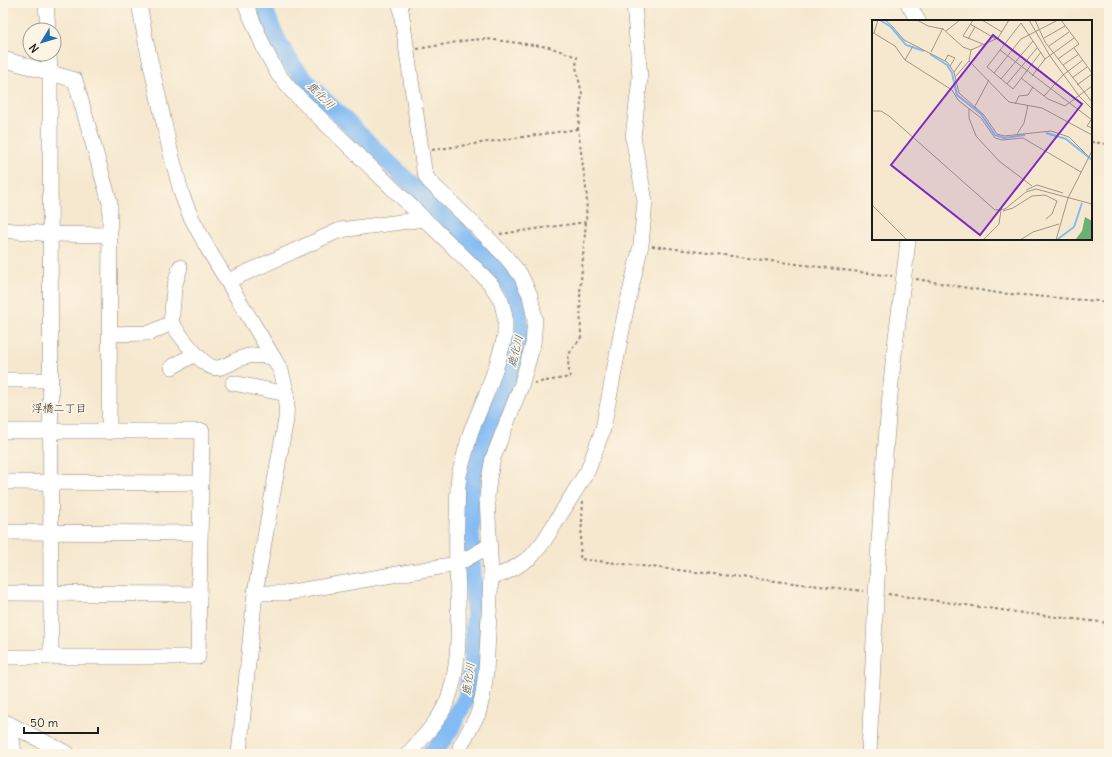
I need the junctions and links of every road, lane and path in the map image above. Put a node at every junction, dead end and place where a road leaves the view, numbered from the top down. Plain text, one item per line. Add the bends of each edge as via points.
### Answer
1 (46, 3) edge
2 (139, 3) edge
3 (246, 3) edge
4 (400, 3) edge
5 (634, 3) edge
6 (908, 3) edge
7 (917, 20) edge
8 (47, 22) edge
9 (407, 51) junction
10 (3, 59) edge
11 (49, 62) edge
12 (50, 73) junction
13 (578, 129) junction
14 (1092, 142) edge
15 (1109, 144) edge
16 (421, 152) junction
17 (424, 219) junction
18 (586, 222) junction
19 (3, 230) edge
20 (51, 234) junction
21 (110, 235) junction
22 (486, 236) junction
23 (908, 240) edge
24 (641, 245) junction
25 (180, 267) dead end
26 (904, 277) junction
27 (228, 281) junction
28 (1109, 302) edge
29 (171, 323) junction
30 (110, 334) junction
31 (195, 354) junction
32 (273, 356) junction
33 (172, 367) dead end
34 (3, 380) edge
35 (51, 380) junction
36 (233, 383) dead end
37 (521, 386) junction
38 (287, 394) junction
39 (51, 431) junction
40 (3, 432) edge
41 (109, 432) junction
42 (3, 482) edge
43 (51, 482) junction
44 (201, 483) junction
45 (577, 489) junction
46 (3, 532) edge
47 (51, 532) junction
48 (200, 533) junction
49 (487, 547) junction
50 (457, 564) junction
51 (490, 576) junction
52 (876, 592) junction
53 (255, 593) junction
54 (3, 594) edge
55 (51, 594) junction
56 (199, 594) junction
57 (1109, 623) edge
58 (3, 657) edge
59 (51, 657) junction
60 (7, 722) edge
61 (14, 754) edge
62 (68, 754) edge
63 (239, 754) edge
64 (408, 754) edge
65 (461, 754) edge
66 (869, 754) edge

1 - 8 street
2 - 27 street via 157,94 182,195 208,249
3 - 17 street via 265,50 278,74 291,90
4 - 9 street
5 - 24 street via 640,78 633,137 645,202
6 - 7 street
9 - 13 path via 487,39 549,47 577,57 576,67 582,94
9 - 16 street
10 - 12 street
11 - 12 street
12 - 20 street
12 - 21 street via 75,80 110,203
13 - 16 path
13 - 18 path via 587,196
14 - 15 path
16 - 22 street via 429,181
17 - 27 street via 340,230
17 - 50 street via 490,283 501,301 505,322 505,336 498,360 471,431 459,475
18 - 22 path
18 - 37 path via 580,292 581,337 568,357 570,377
19 - 20 street
20 - 21 street
20 - 35 street
21 - 30 street
22 - 37 street via 520,274 530,295 535,320 533,344
23 - 26 street
24 - 26 path
24 - 45 street via 603,429 588,470
25 - 29 street via 174,288
26 - 28 path via 997,293
26 - 52 street via 889,400
27 - 32 street
29 - 30 street via 150,333
29 - 31 street
30 - 41 street
31 - 32 street via 214,368 247,356
31 - 33 street
32 - 38 street
34 - 35 street
35 - 39 street
36 - 38 street
37 - 49 street via 493,458 487,497
38 - 53 street via 286,419
39 - 40 street
39 - 41 street
39 - 43 street
41 - 44 street via 202,431
42 - 43 street
43 - 44 street
43 - 47 street
44 - 48 street
45 - 51 street via 544,541 531,556 502,574
45 - 52 path via 583,501 580,558
46 - 47 street
47 - 48 street
47 - 55 street
48 - 56 street
49 - 50 street
49 - 51 street
50 - 53 street via 286,593
50 - 64 street via 457,654 450,695 438,719
51 - 65 street via 484,694 478,714 460,747
52 - 57 path
52 - 66 street
53 - 63 street
54 - 55 street
55 - 56 street
55 - 59 street
56 - 59 street via 198,657
58 - 59 street
60 - 61 street
60 - 62 street

